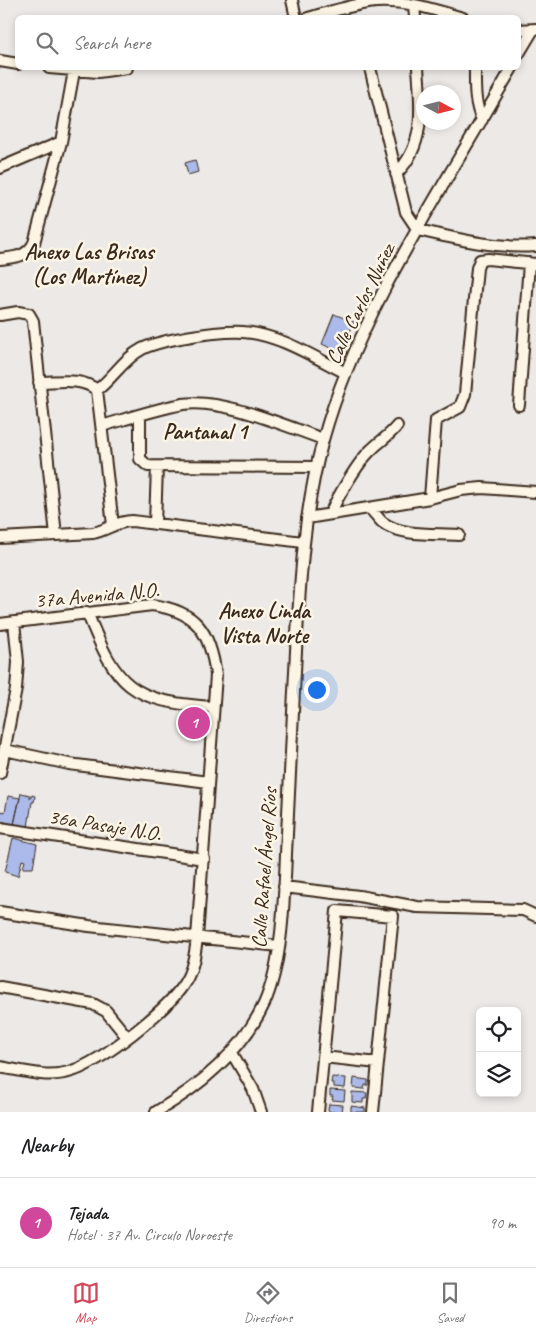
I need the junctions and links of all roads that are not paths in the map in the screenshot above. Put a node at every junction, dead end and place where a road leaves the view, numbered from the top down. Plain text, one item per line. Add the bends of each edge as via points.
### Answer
1 (292, 0) edge
2 (414, 5) junction
3 (354, 7) junction
4 (295, 15) edge
5 (321, 15) edge
6 (356, 15) edge
7 (415, 15) edge
8 (452, 15) edge
9 (521, 30) edge
10 (534, 30) edge
11 (521, 50) edge
12 (0, 61) edge
13 (15, 64) edge
14 (66, 70) edge
15 (112, 70) edge
16 (370, 70) edge
17 (418, 70) edge
18 (475, 70) edge
19 (511, 70) edge
20 (74, 71) junction
21 (482, 120) junction
22 (61, 142) junction
23 (0, 168) edge
24 (396, 174) junction
25 (418, 230) junction
26 (536, 246) edge
27 (0, 259) edge
28 (533, 264) edge
29 (0, 315) edge
30 (346, 373) junction
31 (39, 382) junction
32 (97, 390) junction
33 (519, 405) dead end
34 (140, 415) junction
35 (102, 426) junction
36 (397, 426) dead end
37 (323, 439) junction
38 (157, 467) junction
39 (316, 467) junction
40 (536, 492) edge
41 (430, 498) junction
42 (370, 508) junction
43 (330, 514) junction
44 (307, 518) junction
45 (155, 524) junction
46 (113, 525) junction
47 (56, 535) junction
48 (458, 535) dead end
49 (0, 538) edge
50 (303, 542) junction
51 (300, 579) joint
52 (87, 612) junction
53 (14, 622) junction
54 (0, 624) edge
55 (213, 707) junction
56 (5, 750) junction
57 (0, 773) edge
58 (208, 782) junction
59 (0, 828) edge
60 (204, 859) junction
61 (284, 887) junction
62 (0, 912) edge
63 (536, 916) edge
64 (197, 938) junction
65 (278, 946) junction
66 (0, 987) edge
67 (127, 1037) junction
68 (232, 1053) junction
69 (323, 1057) junction
70 (378, 1063) junction
71 (0, 1067) edge
72 (156, 1112) edge
73 (261, 1112) edge
74 (318, 1112) edge
75 (373, 1112) edge

1 - 4 street
2 - 3 street via 381,2
2 - 7 street
2 - 8 street
3 - 5 street
3 - 6 street
9 - 10 street
10 - 11 street
12 - 13 street
14 - 20 street
15 - 20 street
16 - 24 street
17 - 24 street via 418,136 415,150
18 - 21 street via 475,100
19 - 21 street, Calle Carlos Nuñez
20 - 22 street
21 - 25 street, Calle Carlos Nuñez
22 - 23 street
22 - 27 street via 30,252 20,257
24 - 25 street via 406,212
25 - 26 street via 508,247
25 - 30 street, Calle Carlos Nuñez via 374,310
28 - 33 street
28 - 41 street via 480,260 465,394 460,407 436,420
29 - 31 street via 18,312 28,314 33,321
30 - 32 street via 257,334 203,334 159,342 141,349
30 - 37 street, Calle Carlos Nuñez
31 - 32 street via 79,382 90,384
31 - 47 street
32 - 35 street
34 - 35 street
34 - 37 street via 184,404 206,404 228,407
34 - 38 street via 140,459 148,466
35 - 46 street
36 - 43 street via 370,451
37 - 39 street, Calle Carlos Nuñez
38 - 39 street
38 - 45 street
39 - 44 street, Calle Carlos Nuñez
40 - 41 street via 482,488
41 - 42 street
42 - 43 street
42 - 48 street via 382,522 393,528
43 - 44 street
44 - 50 street, Calle Carlos Nuñez
45 - 46 street via 132,521
45 - 50 street
46 - 47 street via 93,533
47 - 49 street
50 - 51 street, Calle Carlos Nuñez
51 - 61 street, Calle Rafael Ángel Ríos
52 - 53 street, 37a Avenida N.O.
52 - 55 street via 101,648 125,684 160,700
52 - 55 street, 37a Avenida N.O. via 152,605 170,607 187,614 208,640 216,675
53 - 54 street, 37a Avenida N.O.
53 - 56 street via 18,662
55 - 58 street, 37a Avenida N.O.
56 - 57 street
56 - 58 street via 70,764
58 - 60 street, 37a Avenida N.O.
59 - 60 street, 36a Pasaje N.O.
60 - 64 street, 37a Avenida N.O.
61 - 63 street via 416,907 523,910
61 - 65 street, Calle Rafael Ángel Ríos
62 - 64 street
64 - 65 street
64 - 67 street, 37a Avenida N.O. via 193,964 185,983
65 - 68 street, Calle Rafael Ángel Ríos via 264,1004
66 - 67 street via 93,1004 106,1012
67 - 71 street, 37a Avenida N.O. via 96,1060 71,1072 44,1074
68 - 72 street, Calle Rafael Ángel Ríos via 176,1100
68 - 73 street via 253,1089
69 - 70 street
69 - 70 street via 336,910 393,916
69 - 74 street
70 - 75 street

